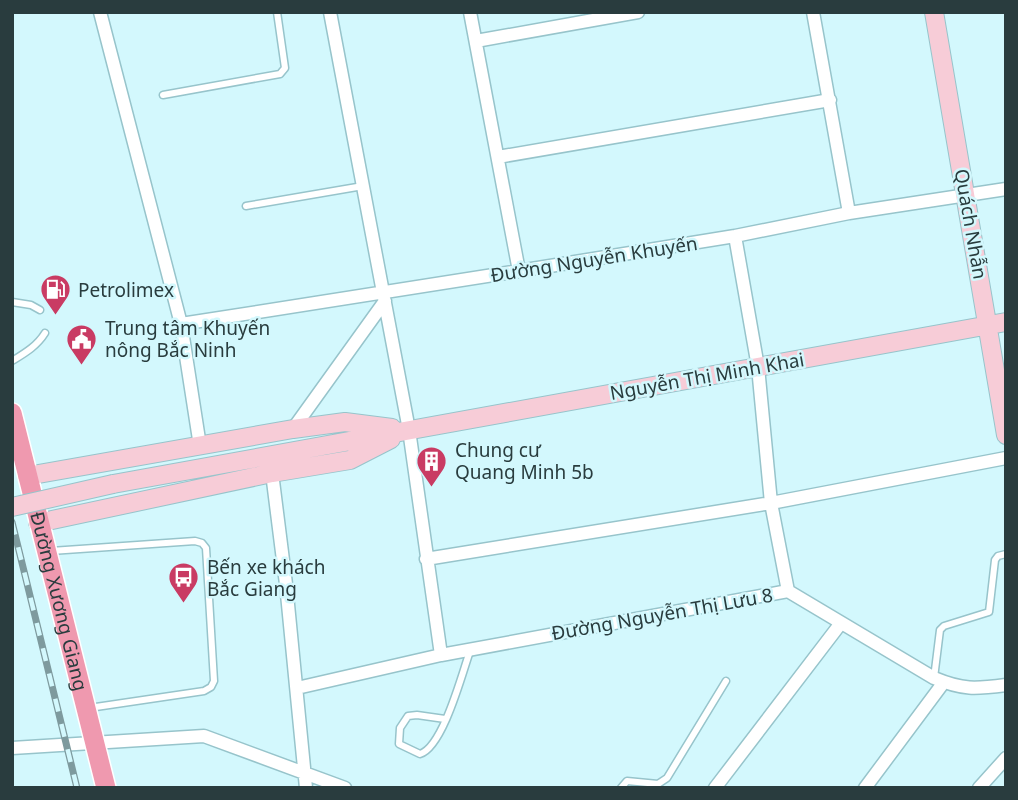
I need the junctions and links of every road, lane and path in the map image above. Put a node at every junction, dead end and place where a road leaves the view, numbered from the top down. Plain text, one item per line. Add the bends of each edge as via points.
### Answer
1 (100, 12) edge
2 (277, 12) edge
3 (330, 12) edge
4 (470, 12) edge
5 (638, 12) edge
6 (813, 12) edge
7 (934, 12) edge
8 (476, 41) junction
9 (163, 95) dead end
10 (830, 100) junction
11 (498, 157) junction
12 (363, 186) junction
13 (1006, 189) edge
14 (967, 196) junction
15 (246, 206) dead end
16 (849, 213) junction
17 (735, 236) junction
18 (519, 271) junction
19 (384, 297) junction
20 (12, 302) edge
21 (40, 310) dead end
22 (181, 324) junction
23 (997, 324) edge
24 (45, 333) dead end
25 (12, 361) edge
26 (758, 367) junction
27 (12, 413) edge
28 (293, 429) junction
29 (409, 430) junction
30 (1006, 435) edge
31 (200, 446) junction
32 (1006, 457) edge
33 (272, 474) junction
34 (27, 476) junction
35 (771, 503) junction
36 (12, 507) edge
37 (38, 523) junction
38 (45, 552) junction
39 (1006, 554) edge
40 (426, 559) junction
41 (788, 591) junction
42 (841, 623) junction
43 (471, 649) junction
44 (441, 655) junction
45 (939, 680) junction
46 (726, 681) dead end
47 (1006, 685) edge
48 (297, 688) junction
49 (87, 708) junction
50 (445, 719) junction
51 (95, 742) junction
52 (12, 748) edge
53 (1006, 758) edge
54 (303, 771) junction
55 (106, 788) edge
56 (306, 788) edge
57 (345, 788) edge
58 (621, 788) edge
59 (715, 788) edge
60 (865, 788) edge
61 (979, 788) edge

1 - 22 street
2 - 9 lane via 285,68 280,74
3 - 12 street
4 - 8 street
5 - 8 street
6 - 10 street
7 - 14 main road, Quách Nhẫn
8 - 11 street
10 - 11 street
10 - 16 street
11 - 18 street
12 - 15 lane
12 - 19 street
13 - 14 street, Đường Nguyễn Khuyến
14 - 16 street, Đường Nguyễn Khuyến
14 - 23 main road, Quách Nhẫn
16 - 17 street, Đường Nguyễn Khuyến
17 - 18 street, Đường Nguyễn Khuyến
17 - 26 street
18 - 19 street, Đường Nguyễn Khuyến
19 - 22 street, Đường Nguyễn Khuyến
19 - 28 street
19 - 29 street
20 - 21 lane
22 - 31 street
23 - 26 main road, Nguyễn Thị Minh Khai
23 - 30 main road, Quách Nhẫn
24 - 25 lane
26 - 29 main road, Nguyễn Thị Minh Khai
26 - 35 street
27 - 34 main road, Đường Xương Giang
28 - 29 main road via 345,422
28 - 31 main road
29 - 33 main road via 350,460
29 - 36 main road, Nguyễn Thị Minh Khai, bridge
29 - 40 street
31 - 34 main road
32 - 35 street
33 - 37 main road
33 - 48 street
34 - 37 main road, Đường Xương Giang
35 - 40 street
35 - 41 street
37 - 38 main road, Đường Xương Giang
38 - 49 main road, Đường Xương Giang
38 - 49 lane via 195,541 206,548 211,687
39 - 45 lane via 995,560 989,612 940,630
40 - 44 street
41 - 42 street, Đường Nguyễn Thị Lưu 8
41 - 43 street, Đường Nguyễn Thị Lưu 8
42 - 45 street, Đường Nguyễn Thị Lưu 8
42 - 59 street
43 - 44 street, Đường Nguyễn Thị Lưu 8
43 - 50 lane
44 - 48 street, Đường Nguyễn Thị Lưu 8
45 - 47 street, Đường Nguyễn Thị Lưu 8 via 978,689
45 - 60 street
46 - 58 lane via 667,778 658,784 627,780
48 - 54 street
49 - 51 main road, Đường Xương Giang
50 - 50 lane via 424,753 399,744 406,717
51 - 52 street
51 - 54 street via 204,736
51 - 55 main road, Đường Xương Giang
53 - 61 street
54 - 56 street
54 - 57 street

